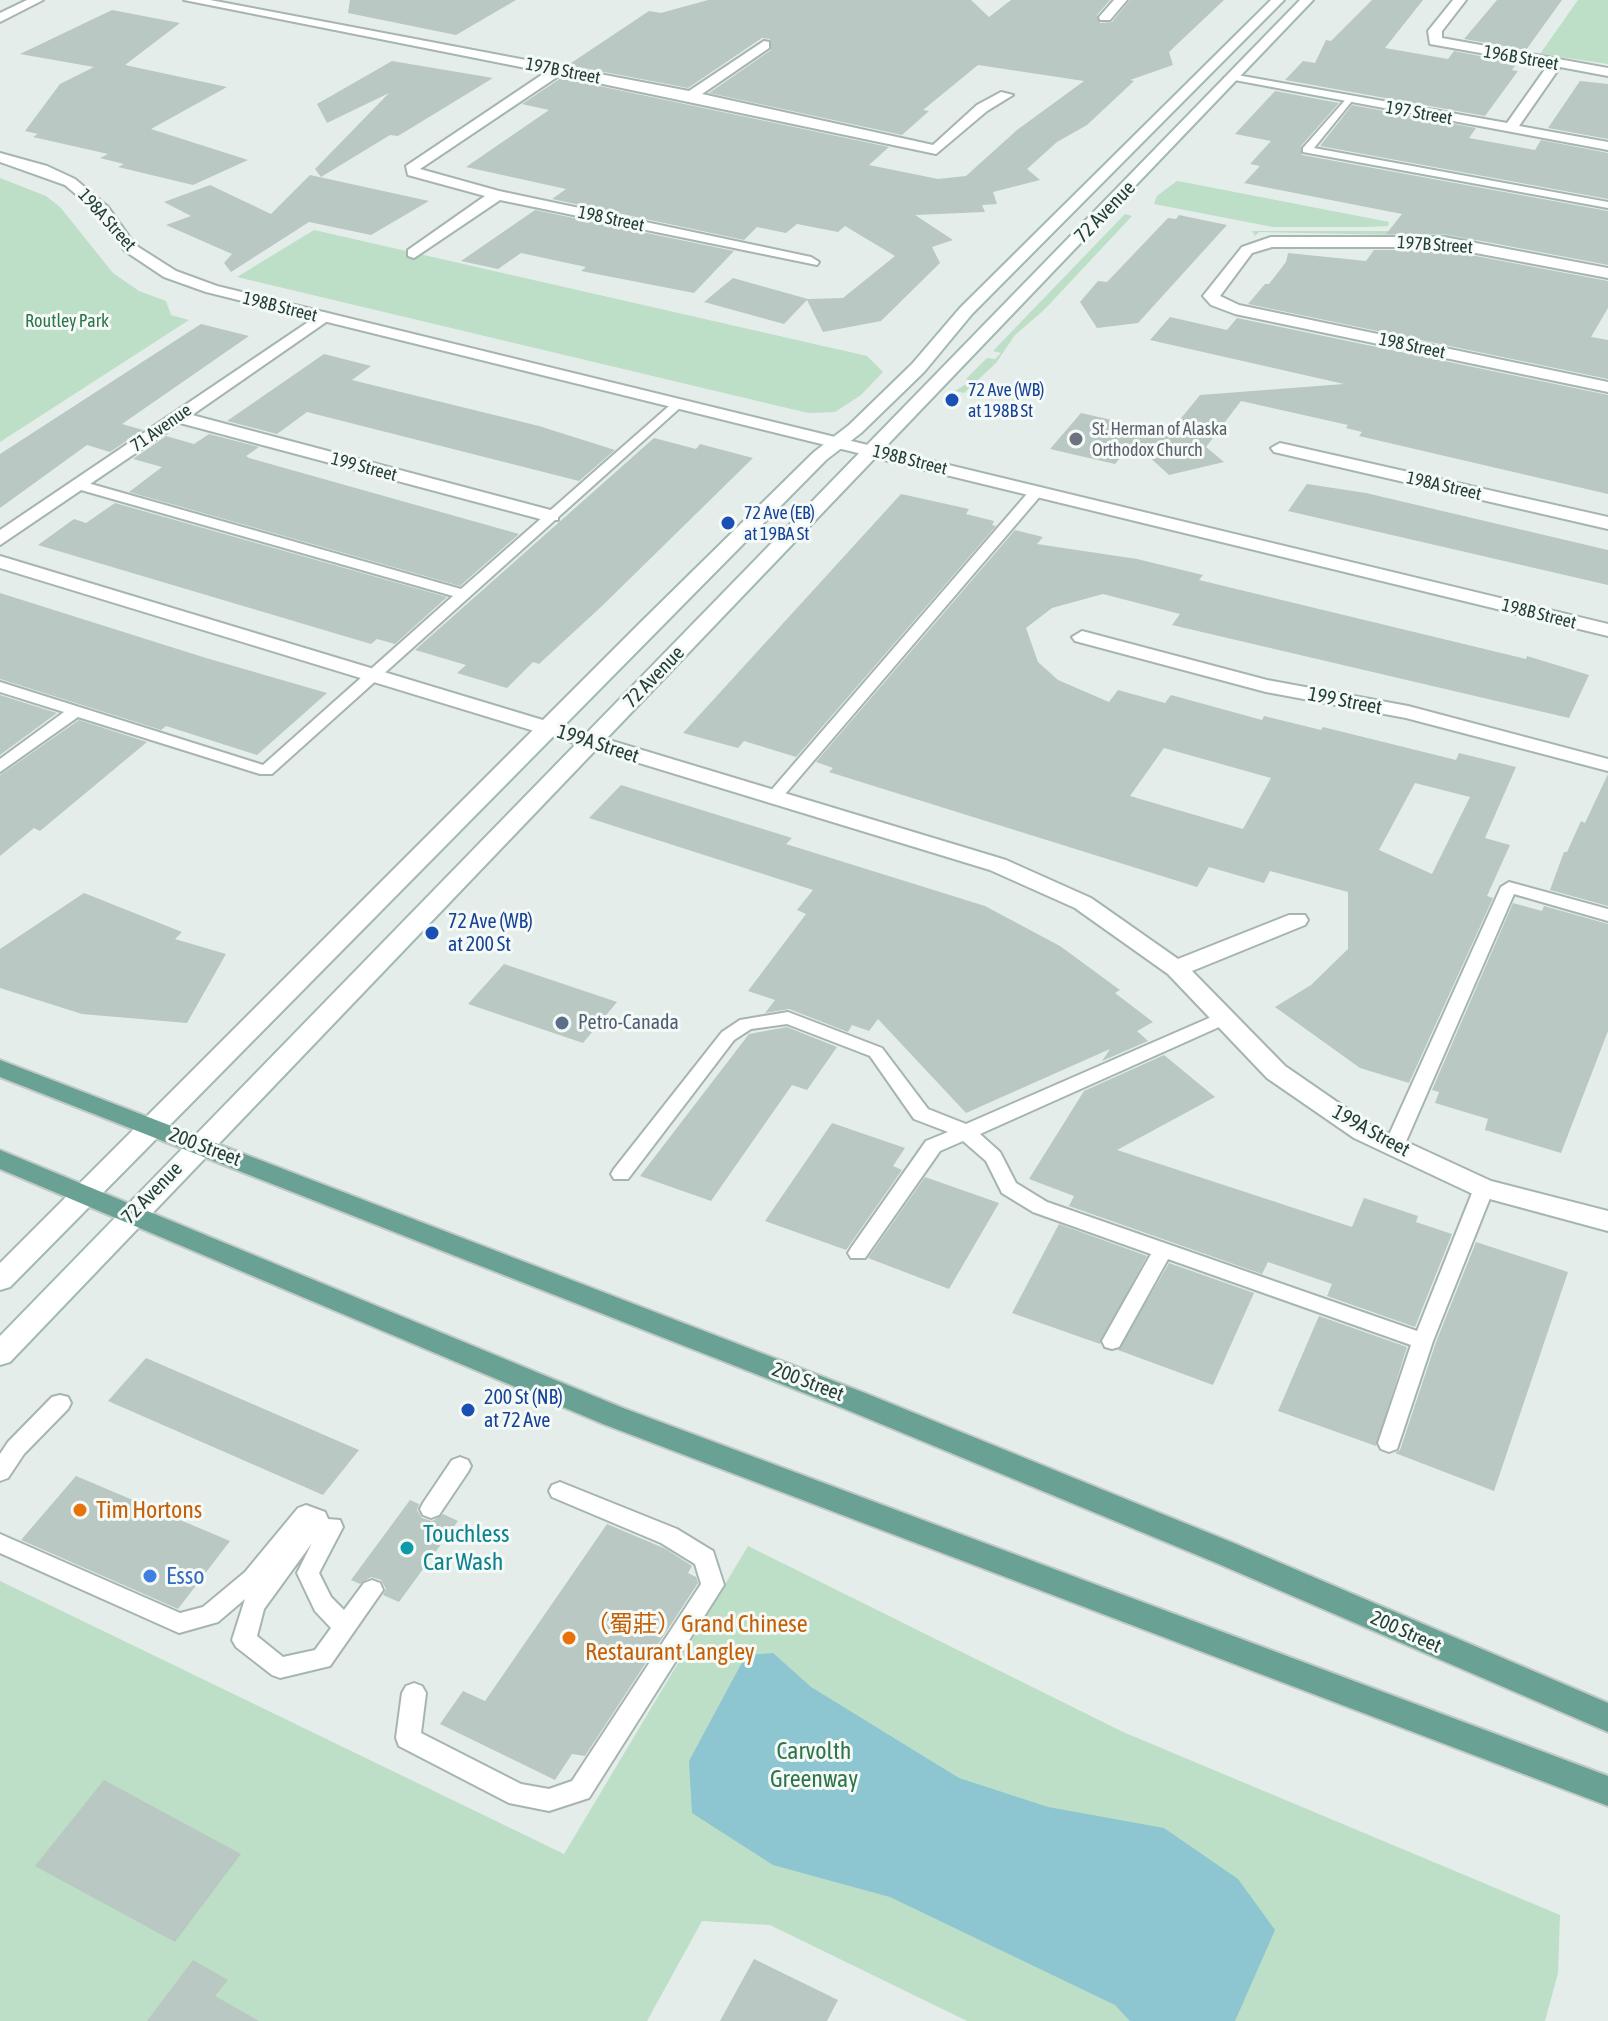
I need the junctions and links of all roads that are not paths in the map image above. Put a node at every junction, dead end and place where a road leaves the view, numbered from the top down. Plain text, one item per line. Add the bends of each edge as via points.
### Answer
1 (37, 0) edge
2 (190, 0) edge
3 (1121, 0) edge
4 (1278, 0) edge
5 (1293, 0) edge
6 (1307, 0) edge
7 (1460, 0) edge
8 (1105, 17) dead end
9 (0, 18) edge
10 (1257, 22) junction
11 (1274, 34) junction
12 (764, 45) dead end
13 (1556, 64) junction
14 (559, 70) junction
15 (1608, 72) edge
16 (1231, 78) junction
17 (1006, 95) dead end
18 (691, 96) junction
19 (1347, 101) junction
20 (1510, 129) junction
21 (1608, 146) edge
22 (0, 157) edge
23 (497, 195) junction
24 (1608, 205) edge
25 (414, 253) dead end
26 (811, 262) dead end
27 (1608, 273) edge
28 (212, 289) joint
29 (1217, 302) joint
30 (323, 317) junction
31 (1608, 387) edge
32 (677, 403) junction
33 (178, 417) junction
34 (838, 443) junction
35 (1280, 448) dead end
36 (874, 452) junction
37 (79, 485) junction
38 (1037, 491) junction
39 (551, 516) junction
40 (1608, 523) edge
41 (0, 539) edge
42 (0, 562) edge
43 (464, 594) junction
44 (1608, 630) edge
45 (1082, 637) dead end
46 (373, 675) junction
47 (0, 687) edge
48 (75, 711) junction
49 (547, 728) junction
50 (590, 743) junction
51 (1608, 765) edge
52 (0, 767) edge
53 (774, 797) junction
54 (1608, 915) edge
55 (1297, 920) dead end
56 (1176, 969) junction
57 (1222, 1019) junction
58 (0, 1068) edge
59 (151, 1126) junction
60 (966, 1132) junction
61 (199, 1144) junction
62 (1394, 1146) junction
63 (0, 1159) edge
64 (621, 1174) dead end
65 (1484, 1188) junction
66 (84, 1195) junction
67 (131, 1215) junction
68 (1608, 1221) edge
69 (1163, 1250) junction
70 (858, 1253) dead end
71 (0, 1280) edge
72 (1112, 1341) dead end
73 (1423, 1341) junction
74 (0, 1354) edge
75 (60, 1403) dead end
76 (1389, 1443) dead end
77 (460, 1466) dead end
78 (0, 1472) edge
79 (560, 1491) dead end
80 (431, 1509) dead end
81 (318, 1520) junction
82 (0, 1543) edge
83 (372, 1590) dead end
84 (345, 1626) junction
85 (414, 1693) dead end
86 (1608, 1718) edge
87 (1608, 1791) edge

1 - 9 street
2 - 14 street, 197B Street
3 - 8 street
4 - 10 street, 72 Avenue
5 - 11 street
6 - 11 street, 72 Avenue
7 - 13 street, 196B Street via 1435,31 1435,41
10 - 16 street via 1255,35 1221,71
10 - 34 street, 72 Avenue
11 - 16 street, 72 Avenue
12 - 18 street
13 - 15 street, 196B Street
13 - 20 street
14 - 18 street, 197B Street
14 - 23 street, 198 Street via 411,169
16 - 19 street, 197 Street
16 - 36 street, 72 Avenue
17 - 18 street, 197B Street via 982,108 936,150
19 - 20 street, 197 Street
19 - 24 lane via 1307,150
20 - 21 street, 197 Street
22 - 28 street, 198A Street via 70,182 96,202 130,248 170,274
23 - 25 street
23 - 26 street, 198 Street
27 - 29 street, 197B Street via 1444,242 1260,243 1214,287 1211,296
28 - 30 street, 198B Street
29 - 31 street, 198 Street
30 - 32 street, 198B Street
30 - 33 street, 71 Avenue
32 - 34 street, 198B Street
32 - 39 lane
33 - 37 street, 71 Avenue
33 - 39 street, 199 Street
34 - 36 street, 198B Street
34 - 49 street, 72 Avenue
35 - 40 street, 198A Street
36 - 38 street, 198B Street
36 - 50 street, 72 Avenue
37 - 41 street, 71 Avenue
37 - 43 lane
38 - 44 street, 198B Street
38 - 53 lane
39 - 43 lane
42 - 46 street, 199A Street
43 - 46 lane
45 - 51 street, 199 Street via 1266,686 1408,712
46 - 48 lane via 266,771
46 - 49 street, 199A Street
47 - 48 lane
48 - 52 lane
49 - 50 street, 199A Street
49 - 59 street, 72 Avenue
50 - 53 street, 199A Street
50 - 61 street, 72 Avenue
53 - 56 street, 199A Street via 998,865 1083,903
54 - 62 lane via 1509,887
55 - 56 street
56 - 57 street, 199A Street
57 - 60 lane
57 - 62 street, 199A Street via 1276,1072 1363,1132
58 - 59 main road, 200 Street
59 - 61 main road, 200 Street
59 - 66 street, 72 Avenue
60 - 64 lane via 921,1114 876,1052 788,1018 746,1024 728,1036
60 - 69 lane via 993,1157 1009,1188 1040,1207
60 - 70 lane via 933,1146
61 - 67 street, 72 Avenue
61 - 86 main road, 200 Street via 885,1413
62 - 65 street, 199A Street
63 - 66 main road
65 - 68 street, 199A Street
65 - 73 lane
66 - 67 main road
66 - 71 street, 72 Avenue
67 - 74 street, 72 Avenue
67 - 87 main road via 613,1416
69 - 72 lane
69 - 73 lane
73 - 76 lane
75 - 78 lane
77 - 80 lane
79 - 85 lane via 669,1536 705,1558 713,1585 580,1790 549,1800 518,1795 408,1738
81 - 82 lane via 210,1615 179,1623
81 - 84 lane via 308,1573 323,1604
81 - 84 lane via 254,1605 244,1640 280,1668 322,1659
83 - 84 lane

